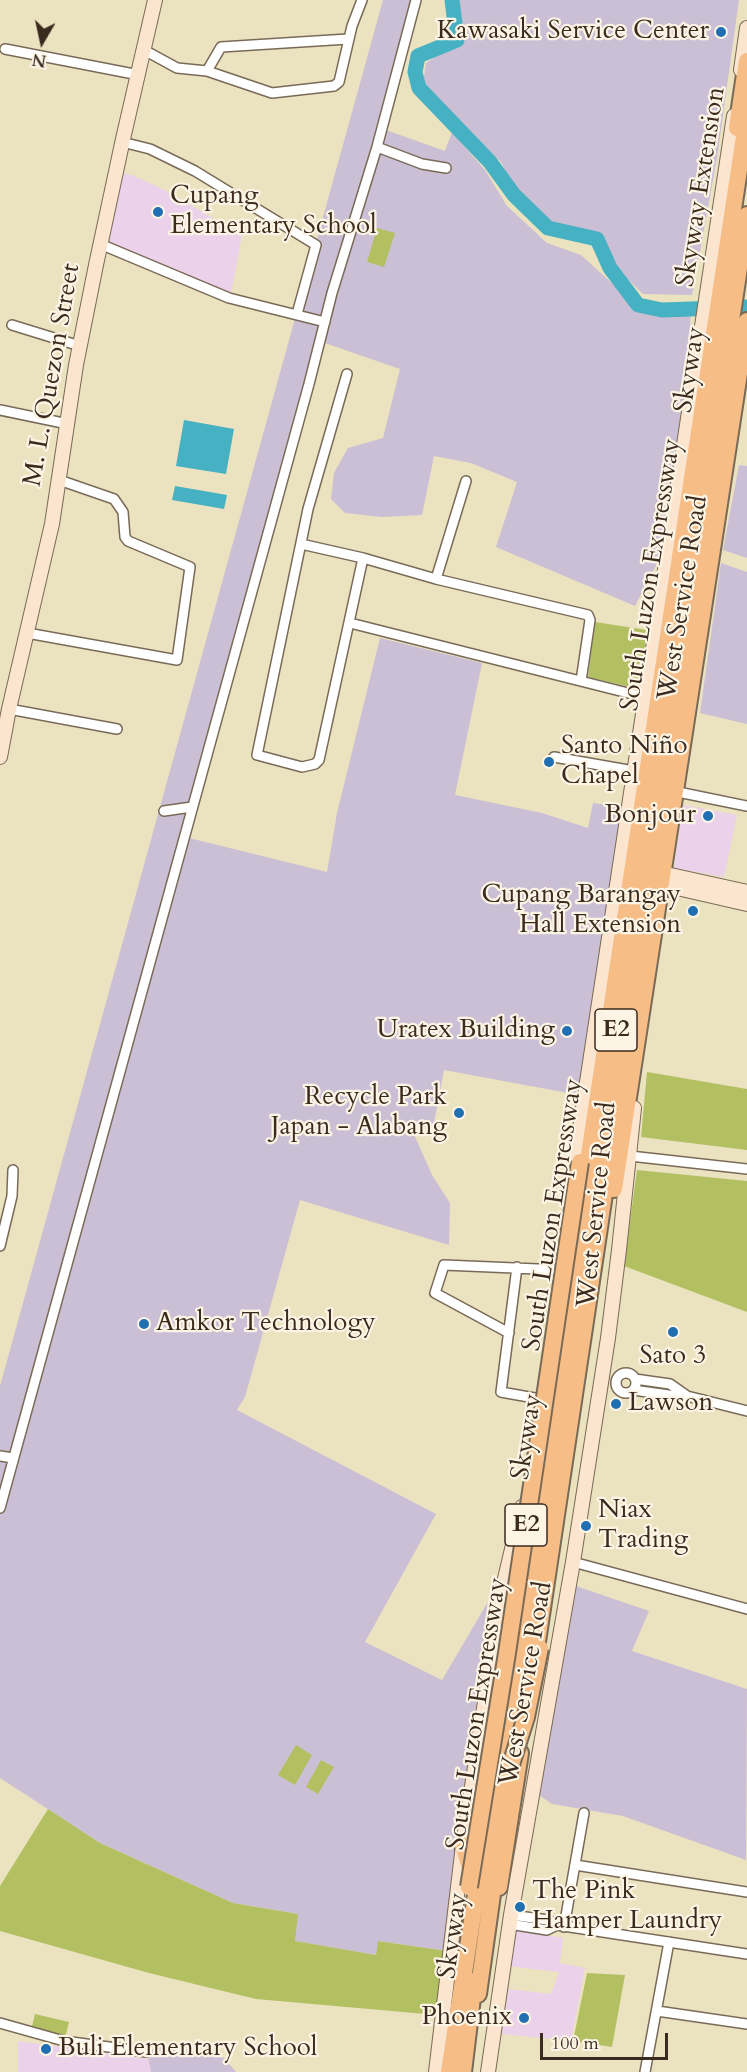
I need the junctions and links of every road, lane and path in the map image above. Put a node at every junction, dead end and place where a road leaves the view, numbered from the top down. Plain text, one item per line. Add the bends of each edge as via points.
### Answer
1 (155, 0) edge
2 (362, 0) edge
3 (416, 0) edge
4 (747, 28) edge
5 (348, 39) junction
6 (5, 49) dead end
7 (144, 50) junction
8 (747, 61) edge
9 (207, 71) junction
10 (139, 75) junction
11 (747, 117) edge
12 (122, 142) junction
13 (377, 147) junction
14 (446, 168) dead end
15 (747, 171) edge
16 (747, 215) edge
17 (747, 242) edge
18 (100, 244) junction
19 (711, 308) junction
20 (741, 312) edge
21 (297, 314) junction
22 (325, 322) junction
23 (12, 325) dead end
24 (747, 341) edge
25 (80, 346) junction
26 (347, 374) dead end
27 (0, 410) edge
28 (68, 424) junction
29 (59, 480) junction
30 (466, 481) dead end
31 (302, 544) junction
32 (363, 558) junction
33 (436, 579) junction
34 (350, 622) junction
35 (27, 633) junction
36 (581, 681) junction
37 (645, 697) junction
38 (9, 709) junction
39 (117, 729) dead end
40 (0, 757) edge
41 (554, 757) dead end
42 (634, 771) junction
43 (678, 792) junction
44 (747, 806) edge
45 (192, 807) junction
46 (164, 811) dead end
47 (665, 879) junction
48 (747, 892) edge
49 (747, 904) edge
50 (630, 1156) junction
51 (747, 1169) edge
52 (13, 1170) dead end
53 (0, 1246) edge
54 (518, 1267) junction
55 (561, 1270) junction
56 (509, 1334) junction
57 (637, 1379) junction
58 (608, 1381) junction
59 (633, 1390) junction
60 (687, 1396) junction
61 (540, 1399) junction
62 (747, 1411) edge
63 (0, 1456) edge
64 (13, 1458) junction
65 (0, 1508) edge
66 (573, 1562) junction
67 (747, 1609) edge
68 (507, 1777) junction
69 (584, 1813) dead end
70 (463, 1845) junction
71 (575, 1865) junction
72 (473, 1888) junction
73 (747, 1892) edge
74 (510, 1919) junction
75 (561, 1926) junction
76 (669, 1942) junction
77 (747, 1954) edge
78 (657, 2011) junction
79 (0, 2023) edge
80 (747, 2024) edge
81 (146, 2052) dead end
82 (436, 2072) edge
83 (442, 2072) edge
84 (449, 2072) edge
85 (463, 2072) edge
86 (471, 2072) edge
87 (488, 2072) edge
88 (645, 2072) edge

1 - 7 main road, M. L. Quezon Street
2 - 5 street
3 - 13 street
4 - 19 main road
5 - 9 street via 221,47
5 - 9 street via 339,82 334,86 272,93
6 - 10 street
7 - 9 street via 177,68
7 - 10 main road, M. L. Quezon Street
8 - 72 highway, Skyway Extension / E2, bridge
10 - 12 main road, M. L. Quezon Street
11 - 19 highway, South Luzon Expressway / E2
12 - 18 main road, M. L. Quezon Street
12 - 21 street via 150,149 195,171 316,245
13 - 14 street via 422,164
13 - 22 street
15 - 85 highway, Skyway / E2 via 537,1544
16 - 68 highway, Skyway / E2, bridge
17 - 20 highway, South Luzon Expressway / E2
18 - 21 street via 229,298
18 - 25 main road, M. L. Quezon Street
19 - 37 main road
19 - 72 highway, South Luzon Expressway / E2
20 - 68 highway, E2, bridge via 601,1291 553,1597 526,1718
20 - 86 highway, South Luzon Expressway / E2
21 - 22 street
22 - 45 street
23 - 25 street
24 - 43 main road, West Service Road
25 - 28 main road, M. L. Quezon Street
26 - 31 street
27 - 28 street
28 - 29 main road, M. L. Quezon Street
29 - 35 main road, M. L. Quezon Street
29 - 35 street via 114,499 123,512 128,541 190,567 177,660
30 - 33 street
31 - 32 street
31 - 34 street via 257,755 302,767 319,760
32 - 33 street
32 - 34 street
33 - 36 street via 588,615
34 - 36 street
35 - 38 main road, M. L. Quezon Street
36 - 37 street
37 - 42 main road
38 - 39 street
38 - 40 main road, M. L. Quezon Street
41 - 42 street
42 - 55 main road
43 - 44 street
43 - 47 main road, West Service Road
45 - 46 street
45 - 64 street
47 - 48 main road
47 - 49 main road
47 - 50 main road, West Service Road via 637,1061
50 - 51 street
50 - 58 main road, West Service Road
52 - 53 street via 12,1196
54 - 55 street
54 - 56 street
54 - 56 street via 444,1265 435,1293
55 - 61 main road
56 - 61 street via 501,1392
57 - 58 street via 624,1373
57 - 59 street
57 - 60 street via 670,1384
58 - 59 street via 623,1393
58 - 66 main road, West Service Road
59 - 60 street
60 - 62 street
61 - 70 main road via 530,1469 502,1591
63 - 64 street
64 - 65 street
66 - 67 street
66 - 74 main road, West Service Road
68 - 86 highway, Skyway / E2
69 - 71 street
70 - 72 highway
70 - 82 main road
71 - 73 street
71 - 75 street
72 - 83 highway, Skyway / E2
72 - 84 highway, South Luzon Expressway / E2
74 - 75 street via 531,1922 547,1930
74 - 87 main road, West Service Road
75 - 76 street
76 - 77 street
76 - 78 street
78 - 80 street
78 - 88 street
79 - 81 street via 64,2041

